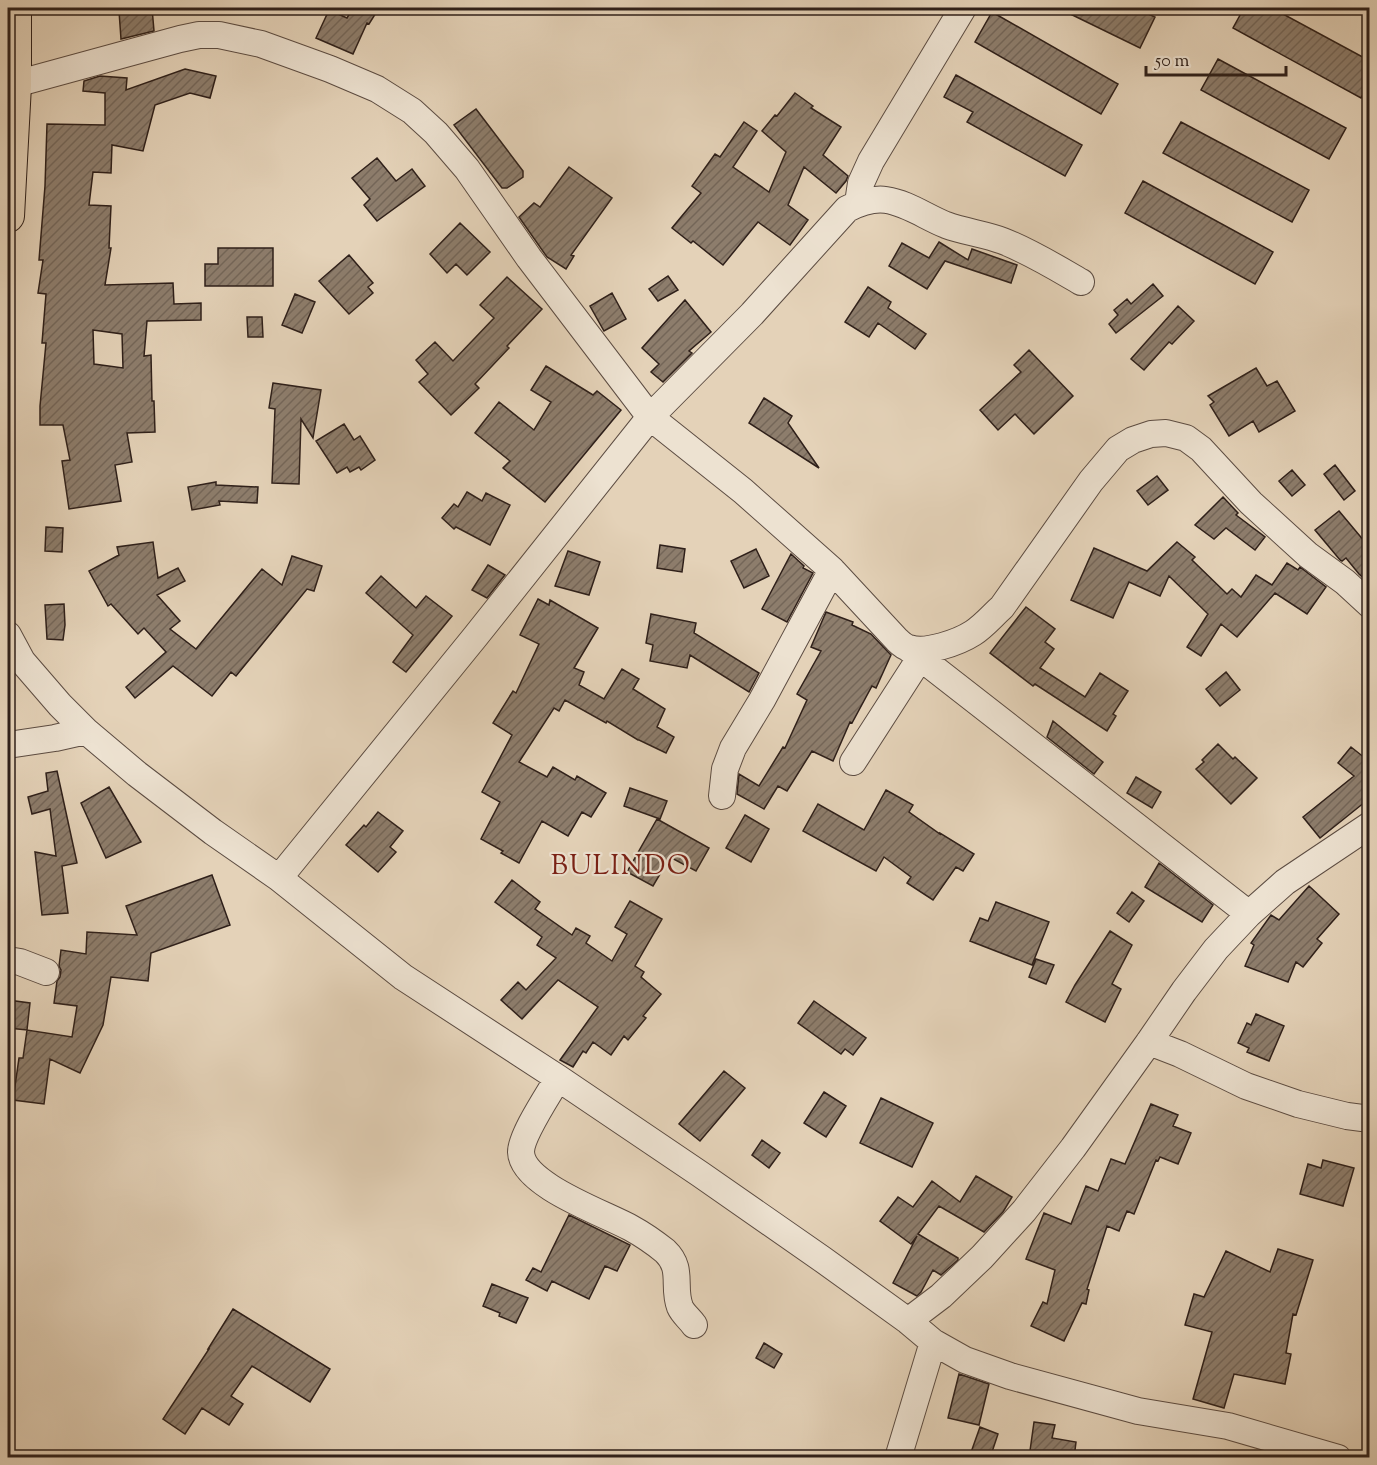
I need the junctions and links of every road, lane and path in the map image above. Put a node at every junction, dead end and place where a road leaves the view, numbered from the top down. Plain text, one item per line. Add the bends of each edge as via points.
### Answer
1 (15, 8) edge
2 (963, 8) edge
3 (11, 86) edge
4 (858, 203) junction
5 (8, 216) edge
6 (1081, 282) dead end
7 (650, 417) junction
8 (832, 570) junction
9 (1370, 605) edge
10 (8, 635) edge
11 (914, 653) junction
12 (86, 731) junction
13 (8, 745) edge
14 (853, 762) dead end
15 (722, 796) dead end
16 (1370, 825) edge
17 (279, 878) junction
18 (1249, 914) junction
19 (8, 960) edge
20 (46, 972) dead end
21 (1149, 1042) junction
22 (558, 1078) junction
23 (1370, 1119) edge
24 (908, 1321) junction
25 (694, 1325) dead end
26 (933, 1342) junction
27 (898, 1458) edge
28 (1338, 1458) edge

1 - 3 main road
2 - 4 street via 870,161
3 - 5 main road
3 - 7 street via 180,39 219,35 261,44 378,89 420,118 467,169
4 - 6 street via 886,200 949,226 1000,240
4 - 7 street via 847,209 752,314
7 - 8 street via 743,491
7 - 17 street via 476,638
8 - 11 street
8 - 15 street via 733,748 725,769
9 - 11 street via 1251,504 1201,449 1186,438 1151,434 1119,449 1090,481 1002,607 987,621 973,633
10 - 12 street via 22,661
11 - 14 street
11 - 18 street
12 - 13 street
12 - 17 street via 213,832
16 - 18 street via 1285,882
17 - 22 street via 403,977
18 - 21 street via 1216,949
19 - 20 street
21 - 23 street via 1246,1086 1298,1104
21 - 24 street via 1024,1211 982,1257
22 - 24 street
22 - 25 street via 526,1134 521,1150 524,1164 550,1188 633,1228 664,1251 676,1267 681,1310
24 - 26 street
26 - 27 street
26 - 28 street via 965,1360 1010,1376 1138,1411 1228,1426

